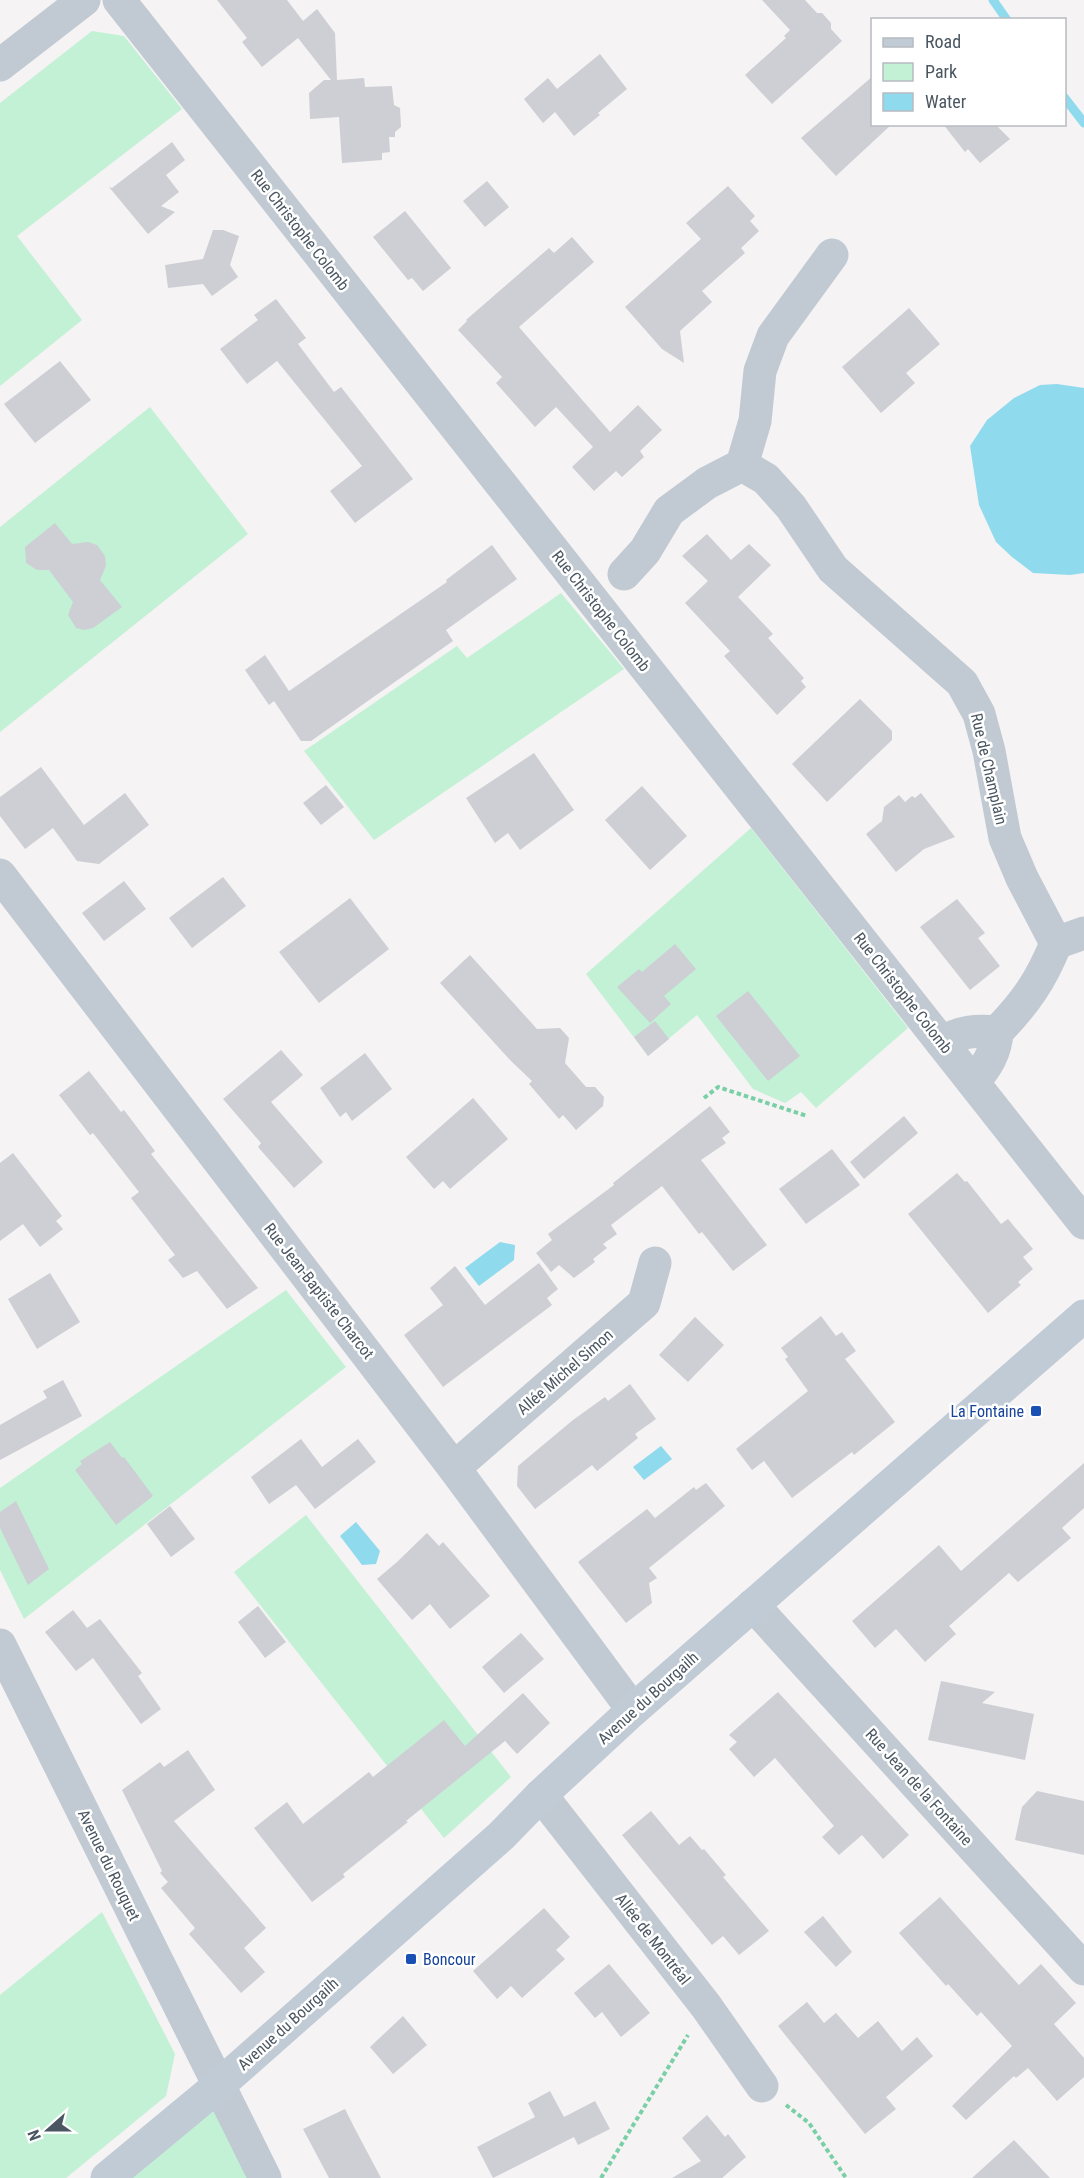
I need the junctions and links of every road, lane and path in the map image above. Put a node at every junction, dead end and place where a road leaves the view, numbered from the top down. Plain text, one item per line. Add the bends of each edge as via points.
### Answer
1 (84, 0) edge
2 (119, 0) edge
3 (0, 65) edge
4 (832, 255) dead end
5 (742, 465) junction
6 (624, 574) junction
7 (580, 585) junction
8 (608, 619) junction
9 (0, 875) edge
10 (1070, 938) edge
11 (997, 1032) junction
12 (942, 1043) junction
13 (973, 1082) junction
14 (704, 1098) dead end
15 (807, 1116) dead end
16 (1084, 1223) edge
17 (655, 1263) dead end
18 (1084, 1316) edge
19 (454, 1468) junction
20 (753, 1605) junction
21 (0, 1645) edge
22 (633, 1710) junction
23 (541, 1795) junction
24 (1084, 1969) edge
25 (706, 2006) junction
26 (218, 2086) junction
27 (762, 2086) joint
28 (107, 2178) edge
29 (265, 2178) edge
30 (601, 2178) edge
31 (846, 2178) edge

1 - 3 street
2 - 7 street, Rue Christophe Colomb
4 - 5 street via 773,336 760,371 755,421
5 - 6 street via 707,483 669,511 645,550
5 - 10 street, Rue de Champlain via 765,479 791,507 833,569 962,683 979,714 1005,838 1022,878
6 - 7 street via 604,572
6 - 8 street via 625,601
7 - 8 street, Rue Christophe Colomb
8 - 12 street, Rue Christophe Colomb
9 - 19 street, Rue Jean-Baptiste Charcot
10 - 11 street, Rue de Champlain
11 - 12 street via 976,1030
11 - 13 street, Rue de Champlain via 996,1047
12 - 13 street, Rue Christophe Colomb
13 - 16 street, Rue Christophe Colomb
14 - 15 path via 718,1087
17 - 19 street, Allée Michel Simon via 644,1303
18 - 20 main road, Avenue du Bourgailh
19 - 22 street, Rue Jean-Baptiste Charcot
20 - 22 main road, Avenue du Bourgailh
20 - 24 street, Rue Jean de la Fontaine
21 - 26 street, Avenue du Rouquet
22 - 23 main road, Avenue du Bourgailh
23 - 25 street, Allée de Montréal
23 - 26 main road, Avenue du Bourgailh via 501,1836
25 - 27 street, Allée de Montréal
25 - 30 path
26 - 28 main road, Avenue du Bourgailh
26 - 29 street, Avenue du Rouquet
27 - 31 path via 809,2123

